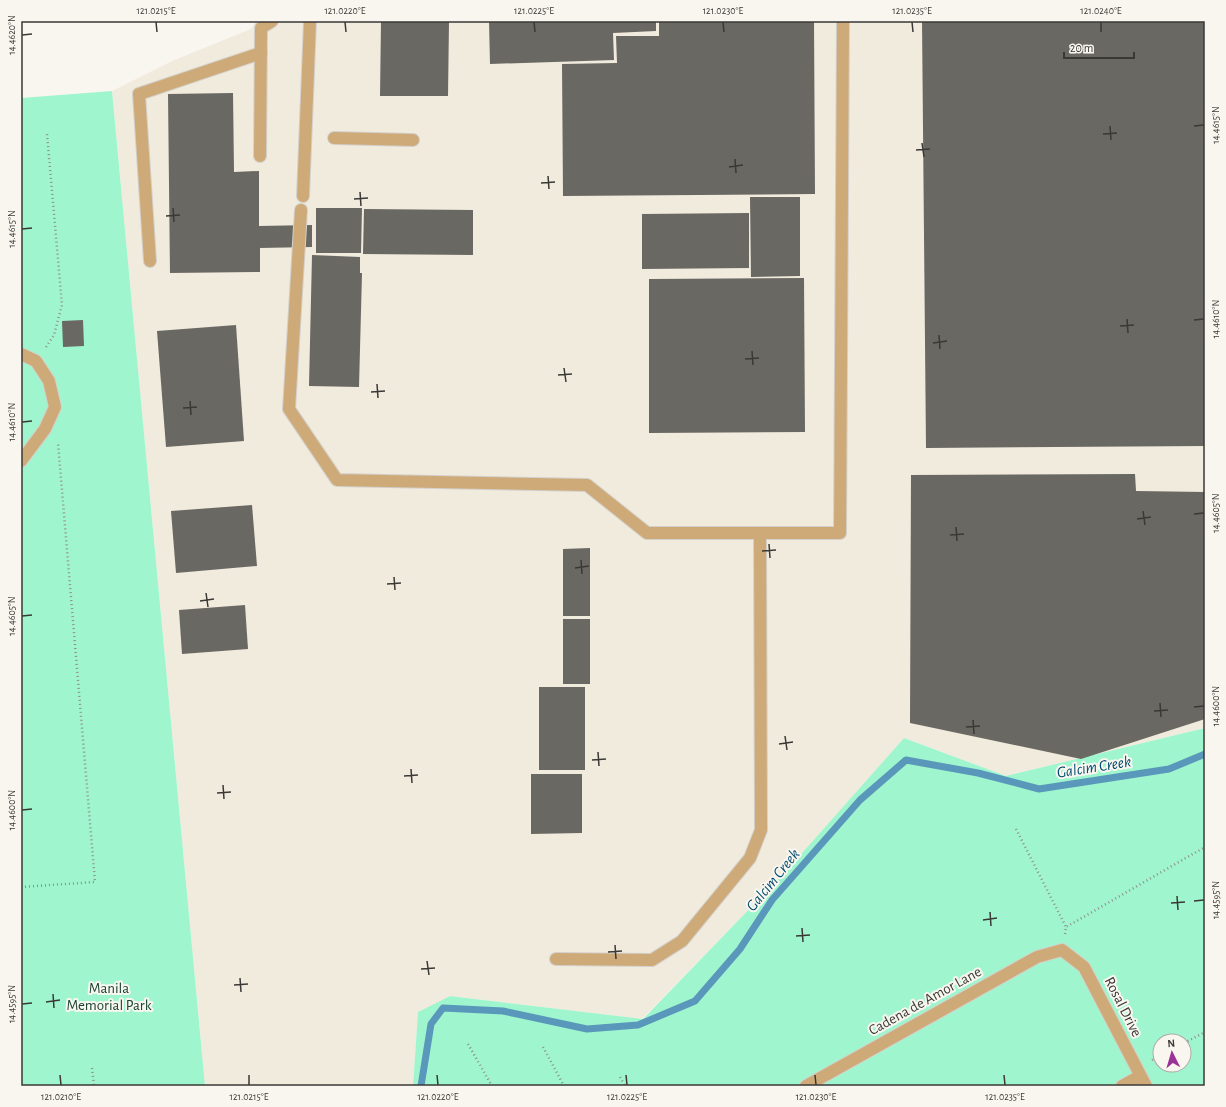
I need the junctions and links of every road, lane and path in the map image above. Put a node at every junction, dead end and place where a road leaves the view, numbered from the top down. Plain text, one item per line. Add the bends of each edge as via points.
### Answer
1 (272, 21) edge
2 (310, 21) edge
3 (843, 21) edge
4 (261, 53) junction
5 (47, 134) dead end
6 (334, 138) dead end
7 (413, 140) dead end
8 (260, 156) dead end
9 (303, 196) dead end
10 (300, 210) dead end
11 (150, 262) dead end
12 (21, 354) edge
13 (36, 361) junction
14 (57, 439) dead end
15 (21, 461) edge
16 (760, 533) junction
17 (1016, 829) dead end
18 (1205, 847) edge
19 (21, 887) edge
20 (1066, 928) junction
21 (1062, 950) junction
22 (556, 958) dead end
23 (1205, 1032) edge
24 (1192, 1039) edge
25 (468, 1044) dead end
26 (543, 1047) dead end
27 (92, 1068) dead end
28 (620, 1077) dead end
29 (1143, 1081) edge
30 (94, 1086) edge
31 (492, 1086) edge
32 (564, 1086) edge
33 (625, 1086) edge
34 (806, 1086) edge
35 (1122, 1086) edge

1 - 4 lane via 261,28
2 - 9 lane
3 - 16 lane via 840,533
4 - 8 lane
4 - 11 lane via 139,94
5 - 13 path via 62,305 54,335
6 - 7 lane
10 - 16 lane via 289,409 337,480 588,485 647,533
12 - 13 lane
13 - 15 lane via 49,381 54,407 46,429
14 - 19 path via 95,882
16 - 22 lane via 762,830 750,858 682,941 652,960
17 - 20 path
18 - 20 path
20 - 21 path
21 - 29 lane, Rosal Drive via 1084,966
21 - 34 lane, Cadena de Amor Lane via 1037,957
23 - 24 path
25 - 31 path
26 - 32 path
27 - 30 path
28 - 33 path
29 - 35 lane

